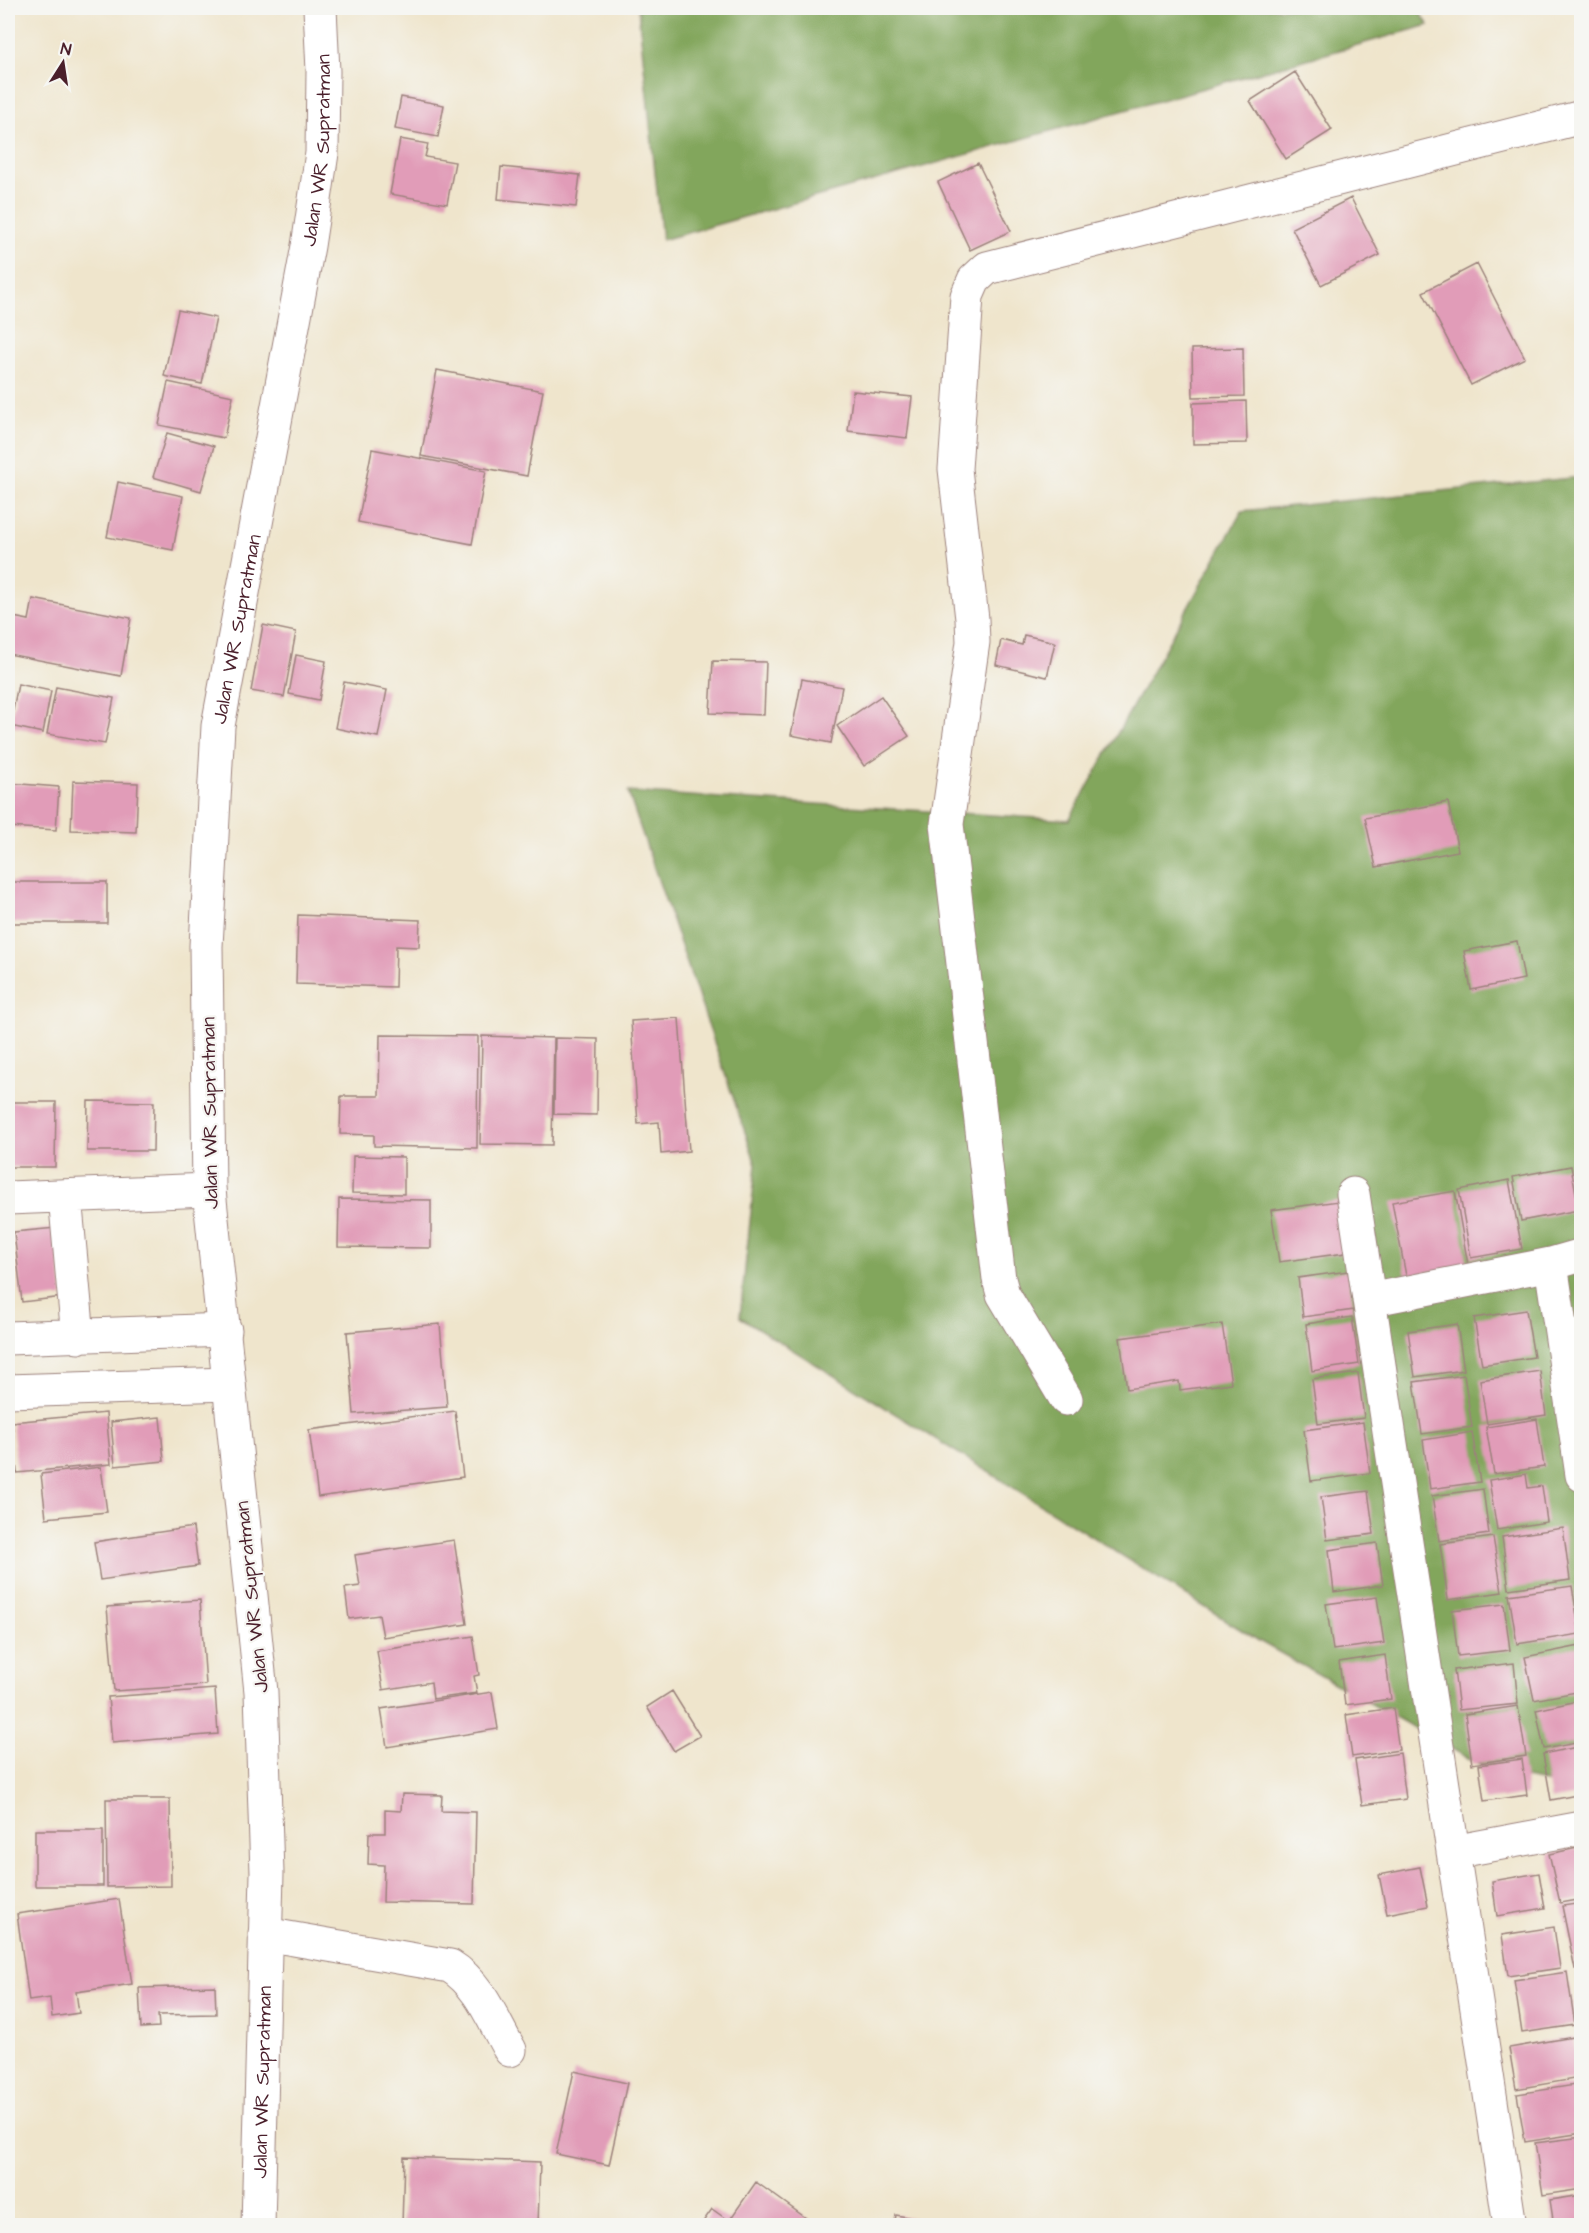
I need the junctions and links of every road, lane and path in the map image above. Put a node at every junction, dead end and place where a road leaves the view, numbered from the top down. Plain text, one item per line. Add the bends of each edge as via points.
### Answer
1 (320, 8) edge
2 (1581, 117) edge
3 (209, 1190) junction
4 (1353, 1194) dead end
5 (64, 1196) junction
6 (8, 1198) edge
7 (1566, 1259) edge
8 (1369, 1300) junction
9 (225, 1330) junction
10 (78, 1336) junction
11 (8, 1338) edge
12 (229, 1384) junction
13 (8, 1391) edge
14 (1066, 1399) dead end
15 (1581, 1475) edge
16 (1581, 1828) edge
17 (1452, 1852) junction
18 (265, 1934) junction
19 (510, 2050) dead end
20 (258, 2226) edge
21 (1510, 2226) edge

1 - 3 main road, Jalan WR Supratman via 322,153 218,726 206,946
2 - 14 main road via 987,268 974,280 967,296 955,469 973,642 947,824 999,1279 1003,1294
3 - 5 main road
3 - 9 main road, Jalan WR Supratman
4 - 8 main road
5 - 6 main road
5 - 10 main road
7 - 8 main road
7 - 15 main road
8 - 17 main road
9 - 10 main road
9 - 12 main road, Jalan WR Supratman
10 - 11 main road
12 - 13 main road
12 - 18 main road, Jalan WR Supratman via 261,1692 267,1873
16 - 17 main road
17 - 21 main road
18 - 19 main road via 450,1966 474,1988
18 - 20 main road, Jalan WR Supratman

